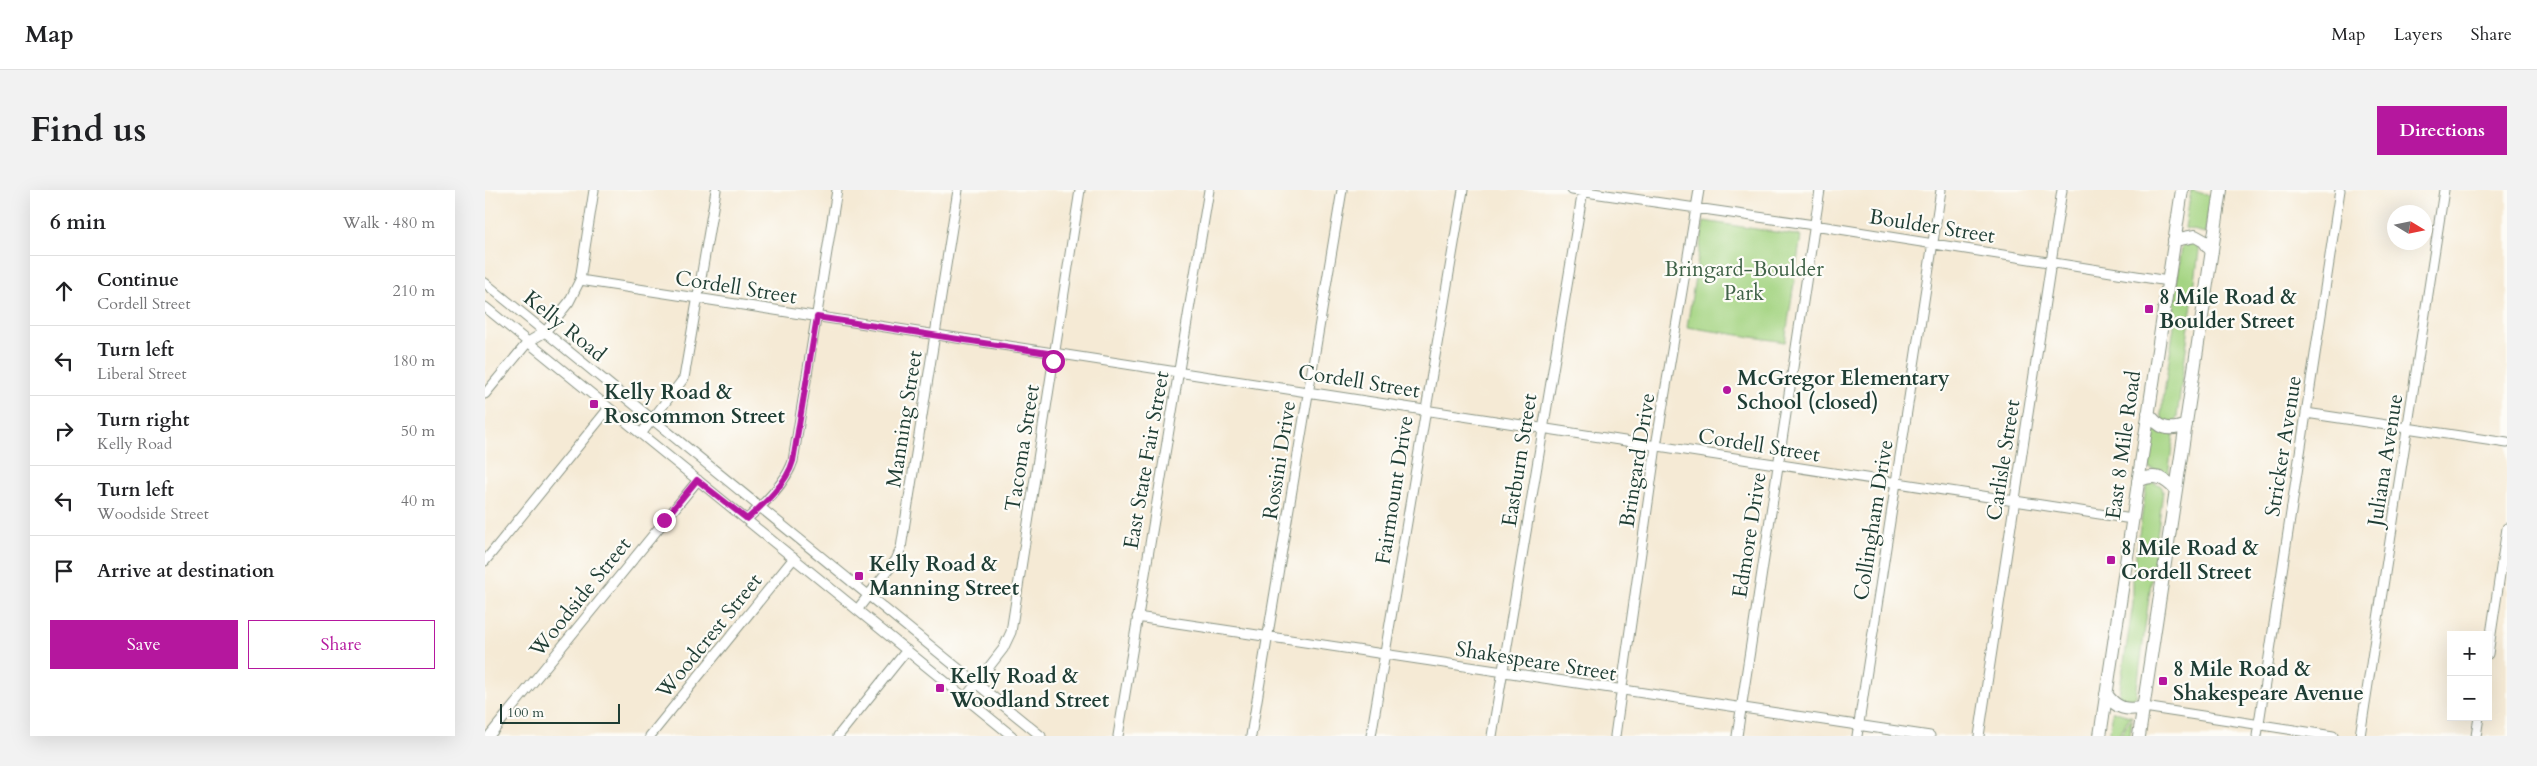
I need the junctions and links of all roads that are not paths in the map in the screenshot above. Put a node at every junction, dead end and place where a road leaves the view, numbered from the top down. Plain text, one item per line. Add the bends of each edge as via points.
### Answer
1 (594, 190) edge
2 (715, 190) edge
3 (837, 190) edge
4 (958, 190) edge
5 (1080, 190) edge
6 (1209, 190) edge
7 (1342, 190) edge
8 (1463, 190) edge
9 (1572, 190) edge
10 (1699, 190) edge
11 (1819, 190) edge
12 (1941, 190) edge
13 (2062, 190) edge
14 (2181, 190) edge
15 (2221, 190) edge
16 (2340, 190) edge
17 (2444, 190) edge
18 (1583, 191) edge
19 (1697, 209) junction
20 (1814, 225) junction
21 (2174, 240) junction
22 (1933, 244) junction
23 (2212, 252) junction
24 (2051, 262) junction
25 (580, 280) junction
26 (2168, 281) junction
27 (485, 283) edge
28 (699, 297) junction
29 (485, 307) edge
30 (817, 317) junction
31 (545, 332) junction
32 (936, 335) junction
33 (528, 342) junction
34 (1054, 354) junction
35 (1179, 372) junction
36 (1308, 391) junction
37 (485, 394) edge
38 (609, 408) junction
39 (1425, 409) junction
40 (2148, 413) junction
41 (2306, 413) junction
42 (653, 420) junction
43 (2186, 425) junction
44 (2408, 428) junction
45 (1542, 429) junction
46 (641, 434) junction
47 (2507, 443) edge
48 (1655, 446) junction
49 (1777, 466) junction
50 (697, 480) junction
51 (2138, 480) junction
52 (1896, 484) junction
53 (2176, 490) junction
54 (2015, 502) junction
55 (760, 508) junction
56 (747, 519) junction
57 (2132, 519) junction
58 (2507, 528) edge
59 (794, 558) junction
60 (485, 561) edge
61 (869, 596) junction
62 (857, 610) junction
63 (1137, 617) junction
64 (2491, 631) edge
65 (1267, 638) junction
66 (907, 650) junction
67 (1384, 655) junction
68 (1502, 673) junction
69 (977, 684) junction
70 (1622, 691) junction
71 (2106, 694) junction
72 (965, 698) junction
73 (2144, 707) junction
74 (1741, 709) junction
75 (2478, 721) edge
76 (2259, 725) junction
77 (1859, 726) junction
78 (489, 736) edge
79 (650, 736) edge
80 (838, 736) edge
81 (1012, 736) edge
82 (1041, 736) edge
83 (1118, 736) edge
84 (1251, 736) edge
85 (1371, 736) edge
86 (1492, 736) edge
87 (1615, 736) edge
88 (1737, 736) edge
89 (1857, 736) edge
90 (1930, 736) edge
91 (1979, 736) edge
92 (2100, 736) edge
93 (2139, 736) edge
94 (2257, 736) edge
95 (2333, 736) edge
96 (2360, 736) edge
97 (2476, 736) edge

1 - 25 street
2 - 28 street
3 - 30 street
4 - 32 street, Manning Street
5 - 34 street, Tacoma Street
6 - 35 street, East State Fair Street
7 - 36 street, Rossini Drive
8 - 39 street, Fairmount Drive
9 - 18 street, Boulder Street
10 - 19 street, Bringard Drive
11 - 20 street, Edmore Drive
12 - 22 street, Collingham Drive
13 - 24 street, Carlisle Street
14 - 21 highway, East 8 Mile Road
15 - 23 highway
16 - 41 street, Stricker Avenue
17 - 44 street, Juliana Avenue
18 - 19 street, Boulder Street
18 - 45 street, Eastburn Street
19 - 20 street, Boulder Street
19 - 48 street, Bringard Drive
20 - 22 street, Boulder Street
20 - 49 street, Edmore Drive
21 - 23 highway via 2195,236 2204,241
21 - 26 highway, East 8 Mile Road
22 - 24 street, Boulder Street
22 - 52 street, Collingham Drive
23 - 43 highway
24 - 26 street, Boulder Street
24 - 54 street, Carlisle Street
25 - 28 street, Cordell Street
25 - 31 street via 569,302
26 - 40 highway, East 8 Mile Road
27 - 31 street, Kelly Road
28 - 30 street, Cordell Street
28 - 42 street via 684,378
29 - 33 street, Kelly Road
30 - 32 street, Cordell Street
30 - 55 street via 792,466
31 - 33 street
31 - 42 street, Kelly Road
32 - 34 street, Cordell Street
32 - 61 street, Manning Street via 901,548
33 - 37 street
33 - 38 street, Kelly Road
34 - 35 street, Cordell Street
34 - 69 street, Tacoma Street via 1011,632 1003,649
35 - 36 street, Cordell Street
35 - 63 street, East State Fair Street
36 - 39 street, Cordell Street
36 - 65 street, Rossini Drive
38 - 46 street, Kelly Road
38 - 60 street
39 - 45 street, Cordell Street
39 - 67 street, Fairmount Drive
40 - 43 highway via 2163,428
40 - 51 highway, East 8 Mile Road
41 - 44 street
41 - 76 street, Stricker Avenue
42 - 46 street
42 - 55 street, Kelly Road
43 - 53 highway
44 - 47 street
44 - 96 street, Juliana Avenue
45 - 48 street, Cordell Street
45 - 68 street, Eastburn Street
46 - 50 street, Kelly Road
48 - 49 street, Cordell Street
48 - 70 street, Bringard Drive
49 - 52 street, Cordell Street
49 - 74 street, Edmore Drive
50 - 56 street, Kelly Road
50 - 78 street, Woodside Street
51 - 53 highway via 2158,476
51 - 57 highway, East 8 Mile Road
52 - 54 street, Cordell Street
52 - 77 street, Collingham Drive
53 - 73 highway
54 - 57 street, Cordell Street
54 - 91 street, Carlisle Street
55 - 56 street
55 - 61 street, Kelly Road
56 - 59 street, Kelly Road
57 - 71 highway, East 8 Mile Road
58 - 64 street
59 - 62 street, Kelly Road
59 - 79 street, Woodcrest Street
61 - 62 street, Manning Street
61 - 69 street, Kelly Road
62 - 66 street, Kelly Road
63 - 65 street, Shakespeare Street
63 - 83 street, East State Fair Street
65 - 67 street, Shakespeare Street
65 - 84 street, Rossini Drive
66 - 72 street, Kelly Road
66 - 80 street
67 - 68 street, Shakespeare Street
67 - 85 street, Fairmount Drive
68 - 70 street, Shakespeare Street
68 - 86 street, Eastburn Street
69 - 72 street, Tacoma Street
69 - 82 street, Kelly Road
70 - 74 street, Shakespeare Street
70 - 87 street, Bringard Drive
71 - 73 highway via 2119,708
71 - 92 highway, East 8 Mile Road
72 - 81 street, Kelly Road
73 - 76 street
73 - 93 highway
74 - 77 street, Shakespeare Street
74 - 88 street, Edmore Drive
75 - 97 street
76 - 94 street, Stricker Avenue
76 - 95 street
77 - 89 street, Collingham Drive
77 - 90 street, Shakespeare Street

